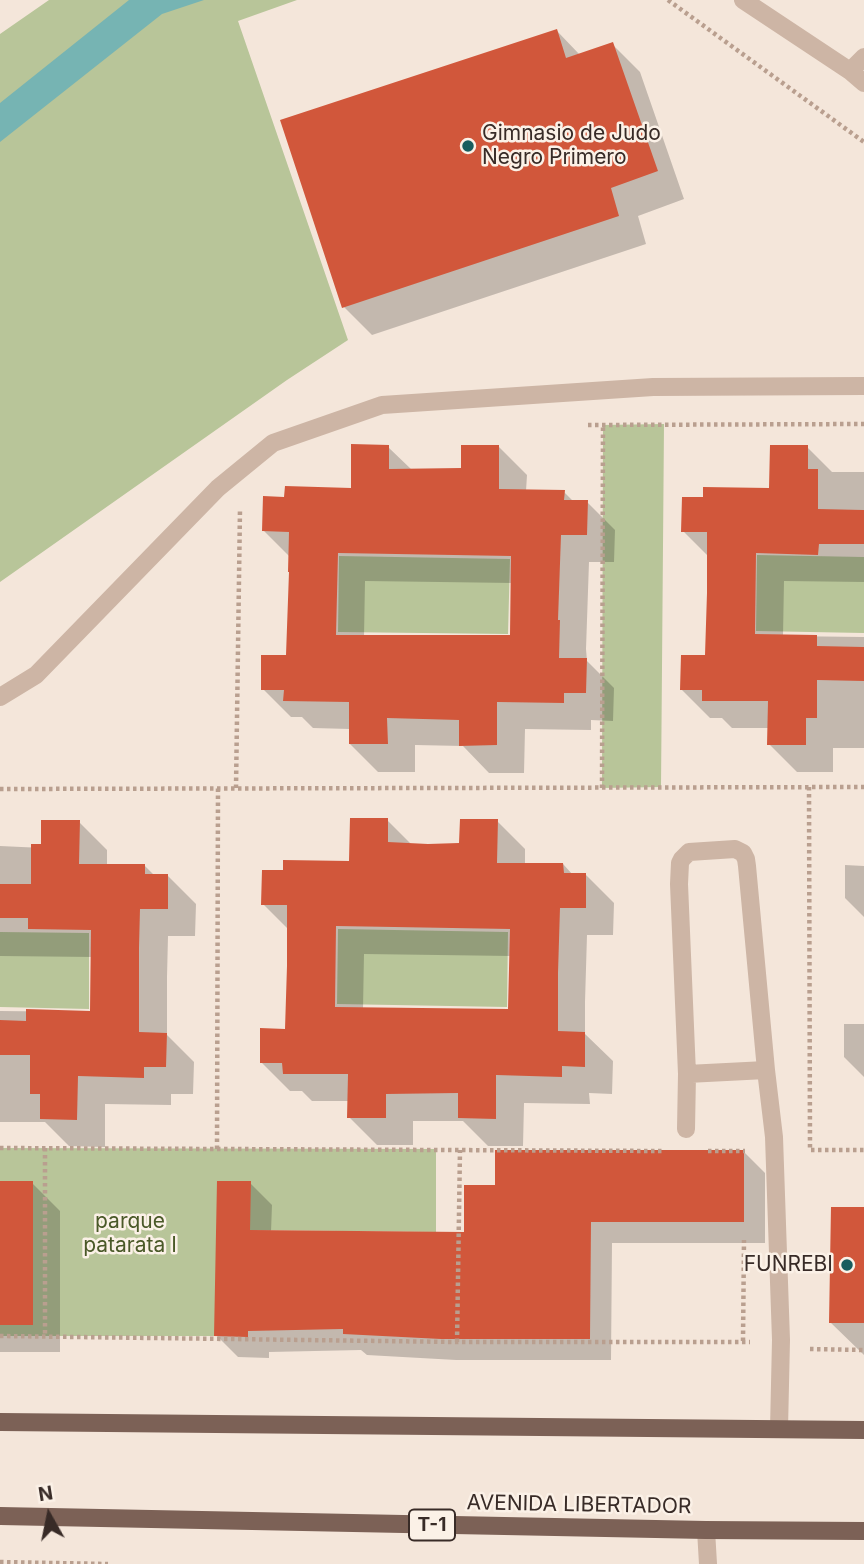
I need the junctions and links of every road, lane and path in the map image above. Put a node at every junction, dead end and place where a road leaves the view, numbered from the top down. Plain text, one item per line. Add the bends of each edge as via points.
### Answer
1 (668, 0) edge
2 (743, 0) edge
3 (864, 57) edge
4 (850, 71) junction
5 (864, 83) edge
6 (864, 142) edge
7 (864, 386) edge
8 (864, 424) edge
9 (576, 425) dead end
10 (603, 425) junction
11 (240, 509) dead end
12 (0, 697) edge
13 (808, 787) junction
14 (864, 787) edge
15 (218, 788) junction
16 (236, 788) junction
17 (601, 788) dead end
18 (0, 789) edge
19 (766, 1070) junction
20 (687, 1074) junction
21 (686, 1129) dead end
22 (774, 1144) junction
23 (0, 1148) edge
24 (45, 1148) junction
25 (217, 1149) junction
26 (460, 1150) junction
27 (744, 1150) dead end
28 (864, 1150) edge
29 (674, 1151) dead end
30 (702, 1151) dead end
31 (744, 1164) dead end
32 (744, 1232) dead end
33 (0, 1336) edge
34 (45, 1336) junction
35 (781, 1340) junction
36 (743, 1341) dead end
37 (457, 1342) junction
38 (807, 1349) dead end
39 (864, 1350) edge
40 (0, 1422) edge
41 (779, 1429) junction
42 (864, 1430) edge
43 (0, 1516) edge
44 (706, 1530) junction
45 (864, 1531) edge
46 (0, 1562) edge
47 (108, 1564) edge
48 (708, 1564) edge

1 - 6 path
2 - 4 street
3 - 4 street
4 - 5 street
7 - 12 street via 653,387 382,405 273,443 218,488 36,675
8 - 10 path
9 - 10 path
10 - 17 path
11 - 16 path
13 - 14 path
13 - 16 path
13 - 28 path via 810,1150
15 - 16 path
15 - 18 path
15 - 25 path
19 - 20 street
19 - 20 street via 746,859 739,850 716,850 689,852 680,863
19 - 22 street
20 - 21 street
22 - 30 path
22 - 35 street
23 - 24 path
24 - 25 path
24 - 34 path
25 - 26 path
26 - 29 path
26 - 37 path
27 - 31 path
32 - 36 path
33 - 34 path
34 - 37 path
35 - 37 path
35 - 41 street
38 - 39 path
40 - 41 main road
41 - 42 main road
43 - 44 main road, AVENIDA LIBERTADOR / T-1
44 - 45 main road, AVENIDA LIBERTADOR / T-1
44 - 48 street
46 - 47 path

